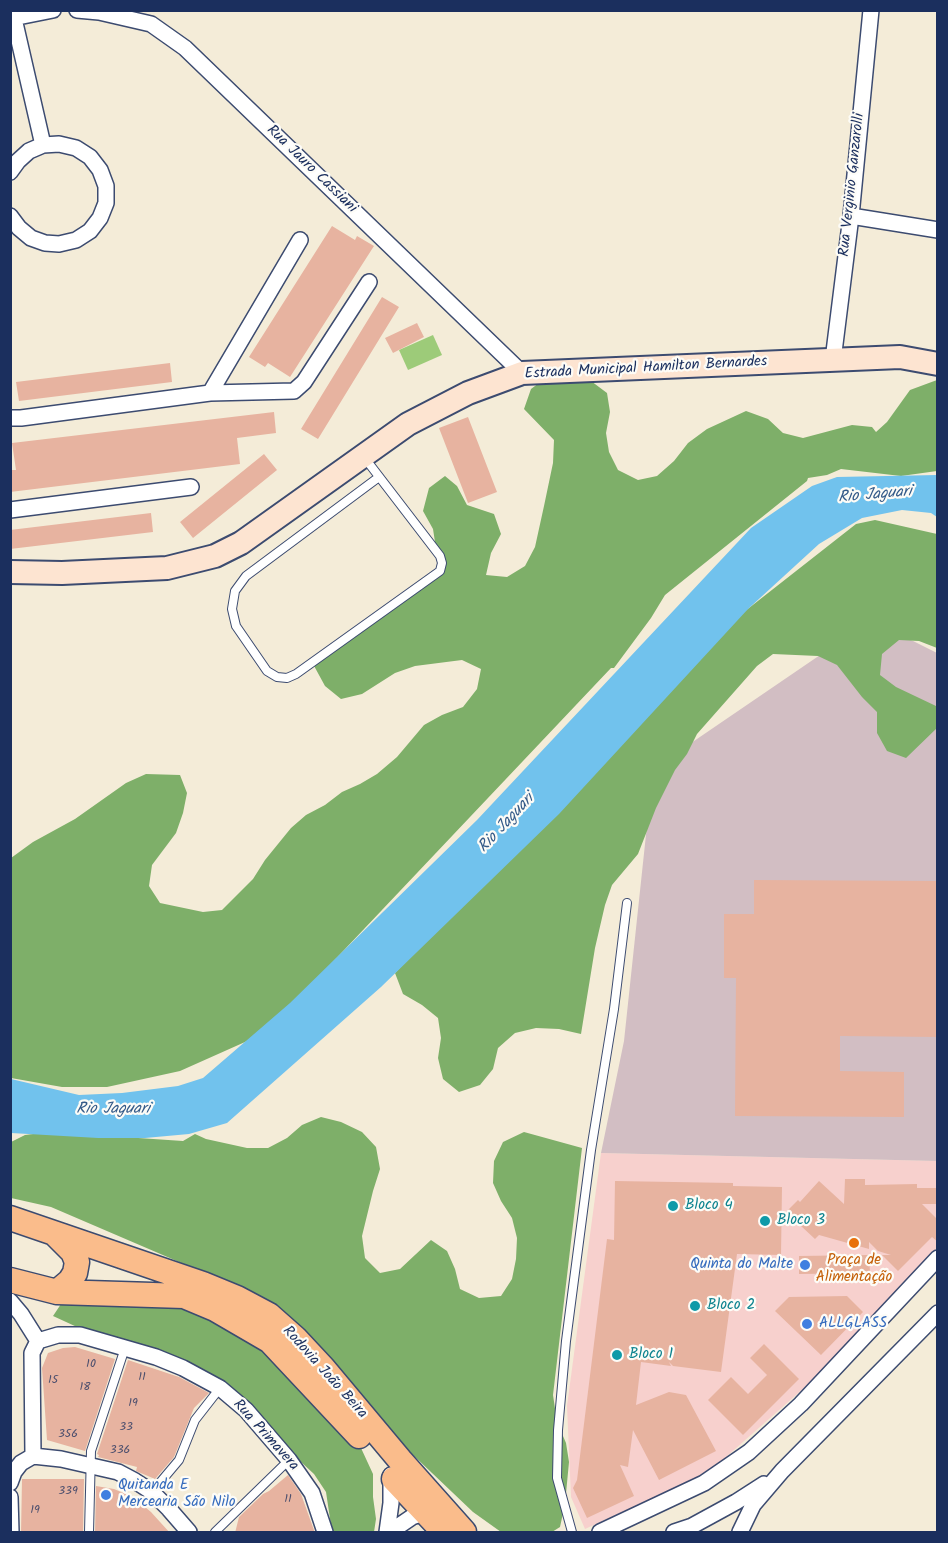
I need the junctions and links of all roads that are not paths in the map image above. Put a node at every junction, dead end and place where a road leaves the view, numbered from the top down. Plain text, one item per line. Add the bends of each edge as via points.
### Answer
1 (53, 10) edge
2 (77, 10) edge
3 (871, 10) edge
4 (13, 14) edge
5 (43, 145) junction
6 (10, 172) edge
7 (10, 216) edge
8 (851, 216) junction
9 (938, 230) edge
10 (300, 240) dead end
11 (369, 282) dead end
12 (833, 360) junction
13 (938, 364) edge
14 (522, 373) junction
15 (210, 393) junction
16 (10, 418) edge
17 (363, 456) junction
18 (379, 477) junction
19 (191, 487) dead end
20 (10, 510) edge
21 (10, 572) edge
22 (627, 903) dead end
23 (10, 1218) edge
24 (56, 1235) junction
25 (938, 1258) edge
26 (10, 1280) edge
27 (57, 1292) junction
28 (10, 1301) edge
29 (938, 1313) edge
30 (38, 1341) junction
31 (125, 1348) junction
32 (220, 1389) junction
33 (33, 1456) junction
34 (289, 1460) junction
35 (90, 1466) junction
36 (782, 1471) junction
37 (391, 1475) junction
38 (10, 1484) edge
39 (152, 1492) junction
40 (10, 1497) edge
41 (424, 1513) junction
42 (11, 1533) edge
43 (89, 1533) edge
44 (189, 1533) edge
45 (215, 1533) edge
46 (325, 1533) edge
47 (389, 1533) edge
48 (444, 1533) edge
49 (464, 1533) edge
50 (572, 1533) edge
51 (600, 1533) edge
52 (674, 1533) edge
53 (740, 1533) edge

1 - 4 street
2 - 14 street, Rua Jauro Cassiani via 151,24 185,48
3 - 8 street, Rua Verginio Ganzarolli
4 - 5 street
5 - 6 street via 29,151
5 - 7 street via 76,148 90,157 106,186 100,218 76,240 59,244 31,238
8 - 9 street
8 - 12 street, Rua Verginio Ganzarolli
10 - 15 street
11 - 15 street via 304,382 294,391
12 - 13 street, Estrada Municipal Hamilton Bernardes via 900,357
12 - 14 street, Estrada Municipal Hamilton Bernardes
14 - 17 street, Estrada Municipal Hamilton Bernardes via 468,393 408,424
15 - 16 street
17 - 18 lane
17 - 21 street, Estrada Municipal Hamilton Bernardes via 241,543 215,556 167,568
18 - 18 lane via 440,556 440,571 296,674 277,677 267,671 236,626 232,609 235,591 246,576
19 - 20 street
22 - 50 lane via 591,1150 560,1407 557,1478
23 - 24 main road, Rodovia João Beira
24 - 27 main road via 77,1262 70,1281
24 - 49 main road, Rodovia João Beira via 203,1284 269,1315 323,1368
25 - 51 street via 801,1404 749,1452 704,1483
26 - 27 main road, Rodovia João Beira
27 - 37 main road, Rodovia João Beira via 184,1296 215,1309 270,1341 350,1425
28 - 30 street
29 - 36 street
30 - 31 street, Rua Primavera via 58,1335 80,1335
30 - 33 street via 32,1353
31 - 32 street, Rua Primavera via 174,1364
31 - 35 lane via 91,1451
32 - 34 street, Rua Primavera via 246,1410
32 - 39 lane via 195,1420 179,1461
33 - 35 street
33 - 38 street via 21,1463
34 - 45 lane
34 - 46 street, Rua Primavera via 312,1493
35 - 39 street via 118,1472
35 - 43 lane
36 - 52 street via 736,1503
36 - 53 street via 753,1505
37 - 41 main road, Rodovia João Beira
37 - 47 street
39 - 44 street
40 - 42 street
41 - 47 street
41 - 48 main road, Rodovia João Beira

